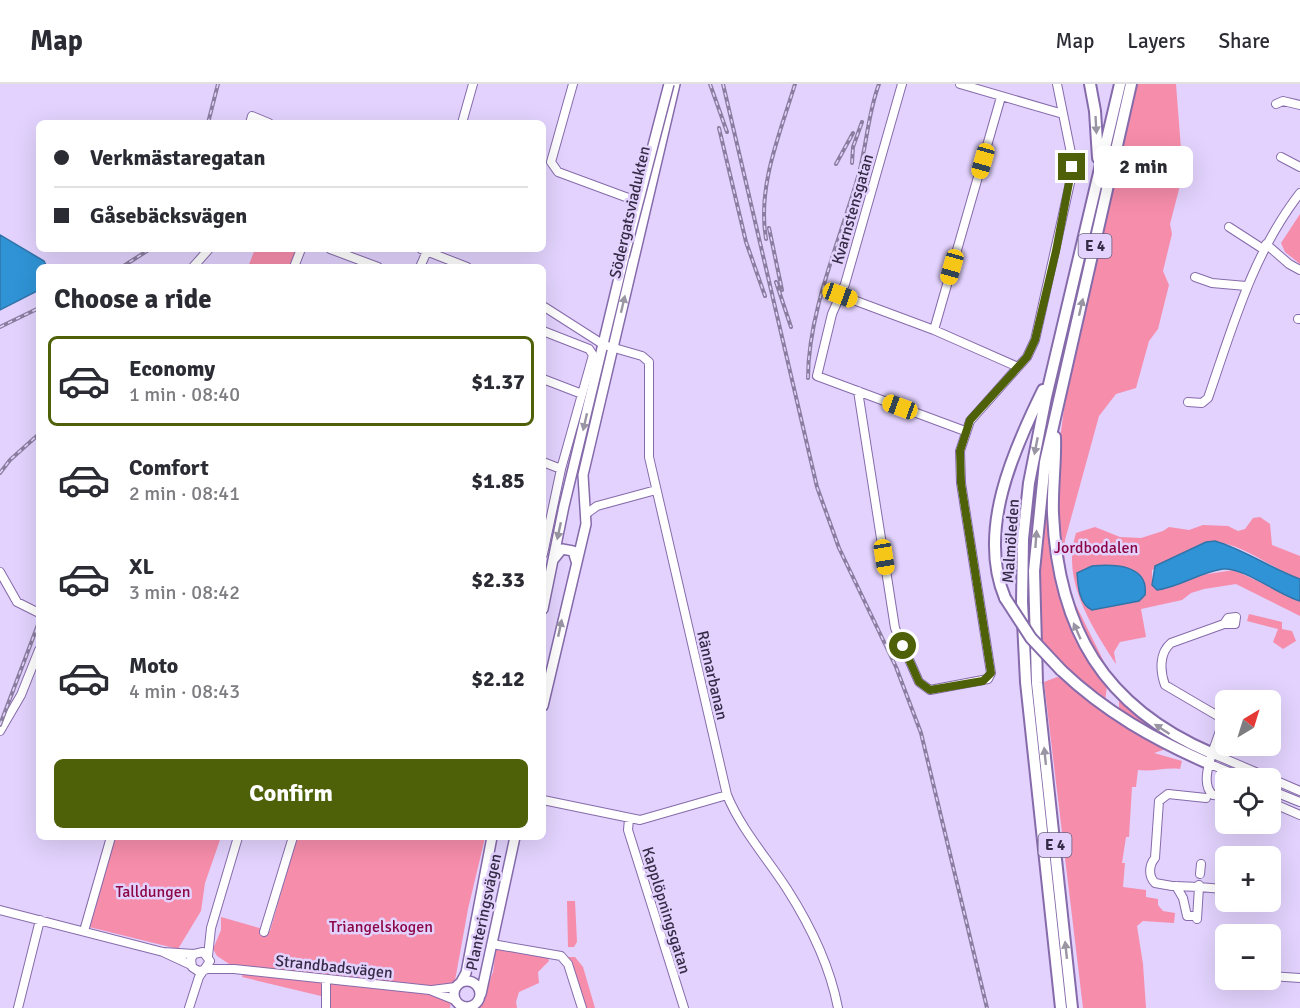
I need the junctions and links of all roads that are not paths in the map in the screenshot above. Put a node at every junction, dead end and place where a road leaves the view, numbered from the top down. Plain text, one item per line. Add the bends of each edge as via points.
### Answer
1 (473, 84) edge
2 (573, 84) edge
3 (672, 84) edge
4 (902, 84) edge
5 (960, 84) edge
6 (1057, 84) edge
7 (1089, 84) edge
8 (1120, 84) edge
9 (1131, 84) edge
10 (1001, 97) junction
11 (1276, 104) dead end
12 (1300, 105) edge
13 (1063, 114) junction
14 (463, 120) edge
15 (1281, 157) dead end
16 (1098, 167) junction
17 (1300, 167) edge
18 (1300, 193) edge
19 (1229, 227) dead end
20 (1264, 246) junction
21 (206, 252) edge
22 (338, 252) edge
23 (431, 252) edge
24 (196, 264) edge
25 (370, 264) edge
26 (460, 264) edge
27 (1300, 270) edge
28 (1196, 277) dead end
29 (1246, 286) junction
30 (840, 295) junction
31 (546, 308) edge
32 (934, 330) junction
33 (546, 332) edge
34 (608, 346) junction
35 (1018, 367) junction
36 (1051, 375) junction
37 (546, 380) edge
38 (858, 391) junction
39 (582, 394) junction
40 (1188, 402) dead end
41 (1055, 415) junction
42 (965, 431) junction
43 (546, 463) edge
44 (561, 469) junction
45 (656, 490) junction
46 (586, 514) junction
47 (546, 540) edge
48 (553, 562) junction
49 (576, 563) junction
50 (0, 572) edge
51 (546, 595) edge
52 (36, 612) edge
53 (1224, 624) dead end
54 (36, 657) edge
55 (546, 693) edge
56 (0, 731) edge
57 (1211, 759) junction
58 (1227, 768) edge
59 (1300, 791) edge
60 (1281, 794) edge
61 (727, 795) junction
62 (1215, 795) edge
63 (1206, 798) dead end
64 (546, 801) edge
65 (1300, 802) edge
66 (1281, 807) edge
67 (1300, 815) edge
68 (629, 819) junction
69 (110, 840) edge
70 (237, 840) edge
71 (292, 840) edge
72 (491, 840) edge
73 (514, 840) edge
74 (1201, 864) dead end
75 (1200, 874) dead end
76 (1175, 886) junction
77 (1199, 886) junction
78 (1215, 887) edge
79 (0, 910) edge
80 (40, 920) junction
81 (211, 928) junction
82 (84, 932) junction
83 (264, 932) dead end
84 (492, 944) junction
85 (163, 952) junction
86 (194, 954) junction
87 (208, 956) junction
88 (192, 966) junction
89 (205, 969) junction
90 (234, 969) junction
91 (1281, 977) edge
92 (1300, 978) edge
93 (326, 979) junction
94 (459, 985) junction
95 (430, 990) junction
96 (192, 993) junction
97 (481, 994) junction
98 (458, 1004) edge
99 (1061, 1006) edge
100 (474, 1007) edge
101 (18, 1008) edge
102 (189, 1008) edge
103 (326, 1008) edge
104 (582, 1008) edge
105 (684, 1008) edge
106 (838, 1008) edge
107 (1072, 1008) edge

1 - 14 street
2 - 3 street via 550,162 558,172 635,200 647,188
3 - 34 main road, Södergatsviadukten, bridge
4 - 30 street, Kvarnstensgatan
5 - 10 street
6 - 13 street
7 -> 16 highway via 1095,111
8 - 16 highway, Malmöleden / E 4
41 -> 9 highway, Malmöleden / E 4
10 - 13 street
10 - 32 street
11 - 12 street via 1283,101
13 - 35 street via 1072,174 1038,330
15 - 17 street
16 - 36 highway, Malmöleden / E 4
18 - 20 street
19 - 20 street
20 - 27 street
20 - 29 street
21 - 24 street
22 - 25 street
23 - 26 street
28 - 29 street via 1212,283
29 - 40 street via 1208,398 1202,403
30 - 32 street
30 - 38 street, Kvarnstensgatan via 817,376
31 - 34 street
32 - 35 street
33 - 39 street via 592,352
34 - 45 street, Rännarbanan via 642,356 649,362 648,444
34 - 46 main road via 583,475
34 -> 48 main road
35 - 42 street via 970,420
36 - 57 highway, bridge via 1012,465 997,513 994,557 1005,598 1031,638 1061,670 1108,709 1174,749
36 -> 99 highway, Malmöleden / E 4 via 1030,476 1021,571 1023,647
37 - 39 street
38 - 42 street
38 - 42 street via 895,628 919,682 930,690 988,679 991,673 961,483 960,451
39 - 44 street
57 -> 41 highway via 1160,728 1119,693 1088,653 1076,628 1058,571 1053,513
107 -> 41 highway, Malmöleden / E 4 via 1035,655 1034,571 1043,478
43 - 44 street
44 - 47 street
45 - 46 street via 597,506
45 - 61 street, Rännarbanan
46 - 49 main road
48 - 49 main road via 562,549 573,551
48 - 51 main road
55 -> 49 main road
50 - 52 street via 17,602
53 - 57 street via 1166,647 1161,660 1165,685 1223,719
54 - 56 street via 18,701
57 - 58 street
57 - 59 street
57 - 62 street via 1208,789
60 - 65 street
61 - 68 street via 640,820
61 - 106 street, Rännarbanan via 802,915 831,974
63 - 76 street via 1168,794 1159,801 1150,876 1155,883
64 - 68 street
66 - 67 street
68 - 105 street, Kapplöpningsgatan via 628,830
69 - 82 street
70 - 81 street
71 - 83 street
72 - 94 main road, Planteringsvägen via 466,973
73 - 84 main road, Planteringsvägen
74 - 75 street
76 - 77 street
76 - 77 street via 1183,898 1184,912 1197,917
77 - 78 street
79 - 80 street, Strandbadsvägen
80 - 82 street, Strandbadsvägen
80 - 101 street
81 - 86 street
81 - 87 street
82 - 85 street, Strandbadsvägen
84 - 97 main road, Planteringsvägen
84 - 104 street via 561,956 570,970
85 - 86 street, Strandbadsvägen
85 - 88 street, Strandbadsvägen
86 - 87 street, Strandbadsvägen via 203,952
86 - 88 street
87 - 89 street
87 - 90 street, Strandbadsvägen
88 - 89 street, Strandbadsvägen via 198,971
88 - 96 street
89 - 90 street, Strandbadsvägen
89 - 96 street
90 - 93 street, Strandbadsvägen
91 - 92 street
93 - 95 street, Strandbadsvägen
93 - 103 street
94 - 95 street, Strandbadsvägen
94 - 97 main road via 473,982
94 - 98 main road
95 - 98 street, Strandbadsvägen
96 - 102 street
97 - 100 main road
98 - 100 main road

